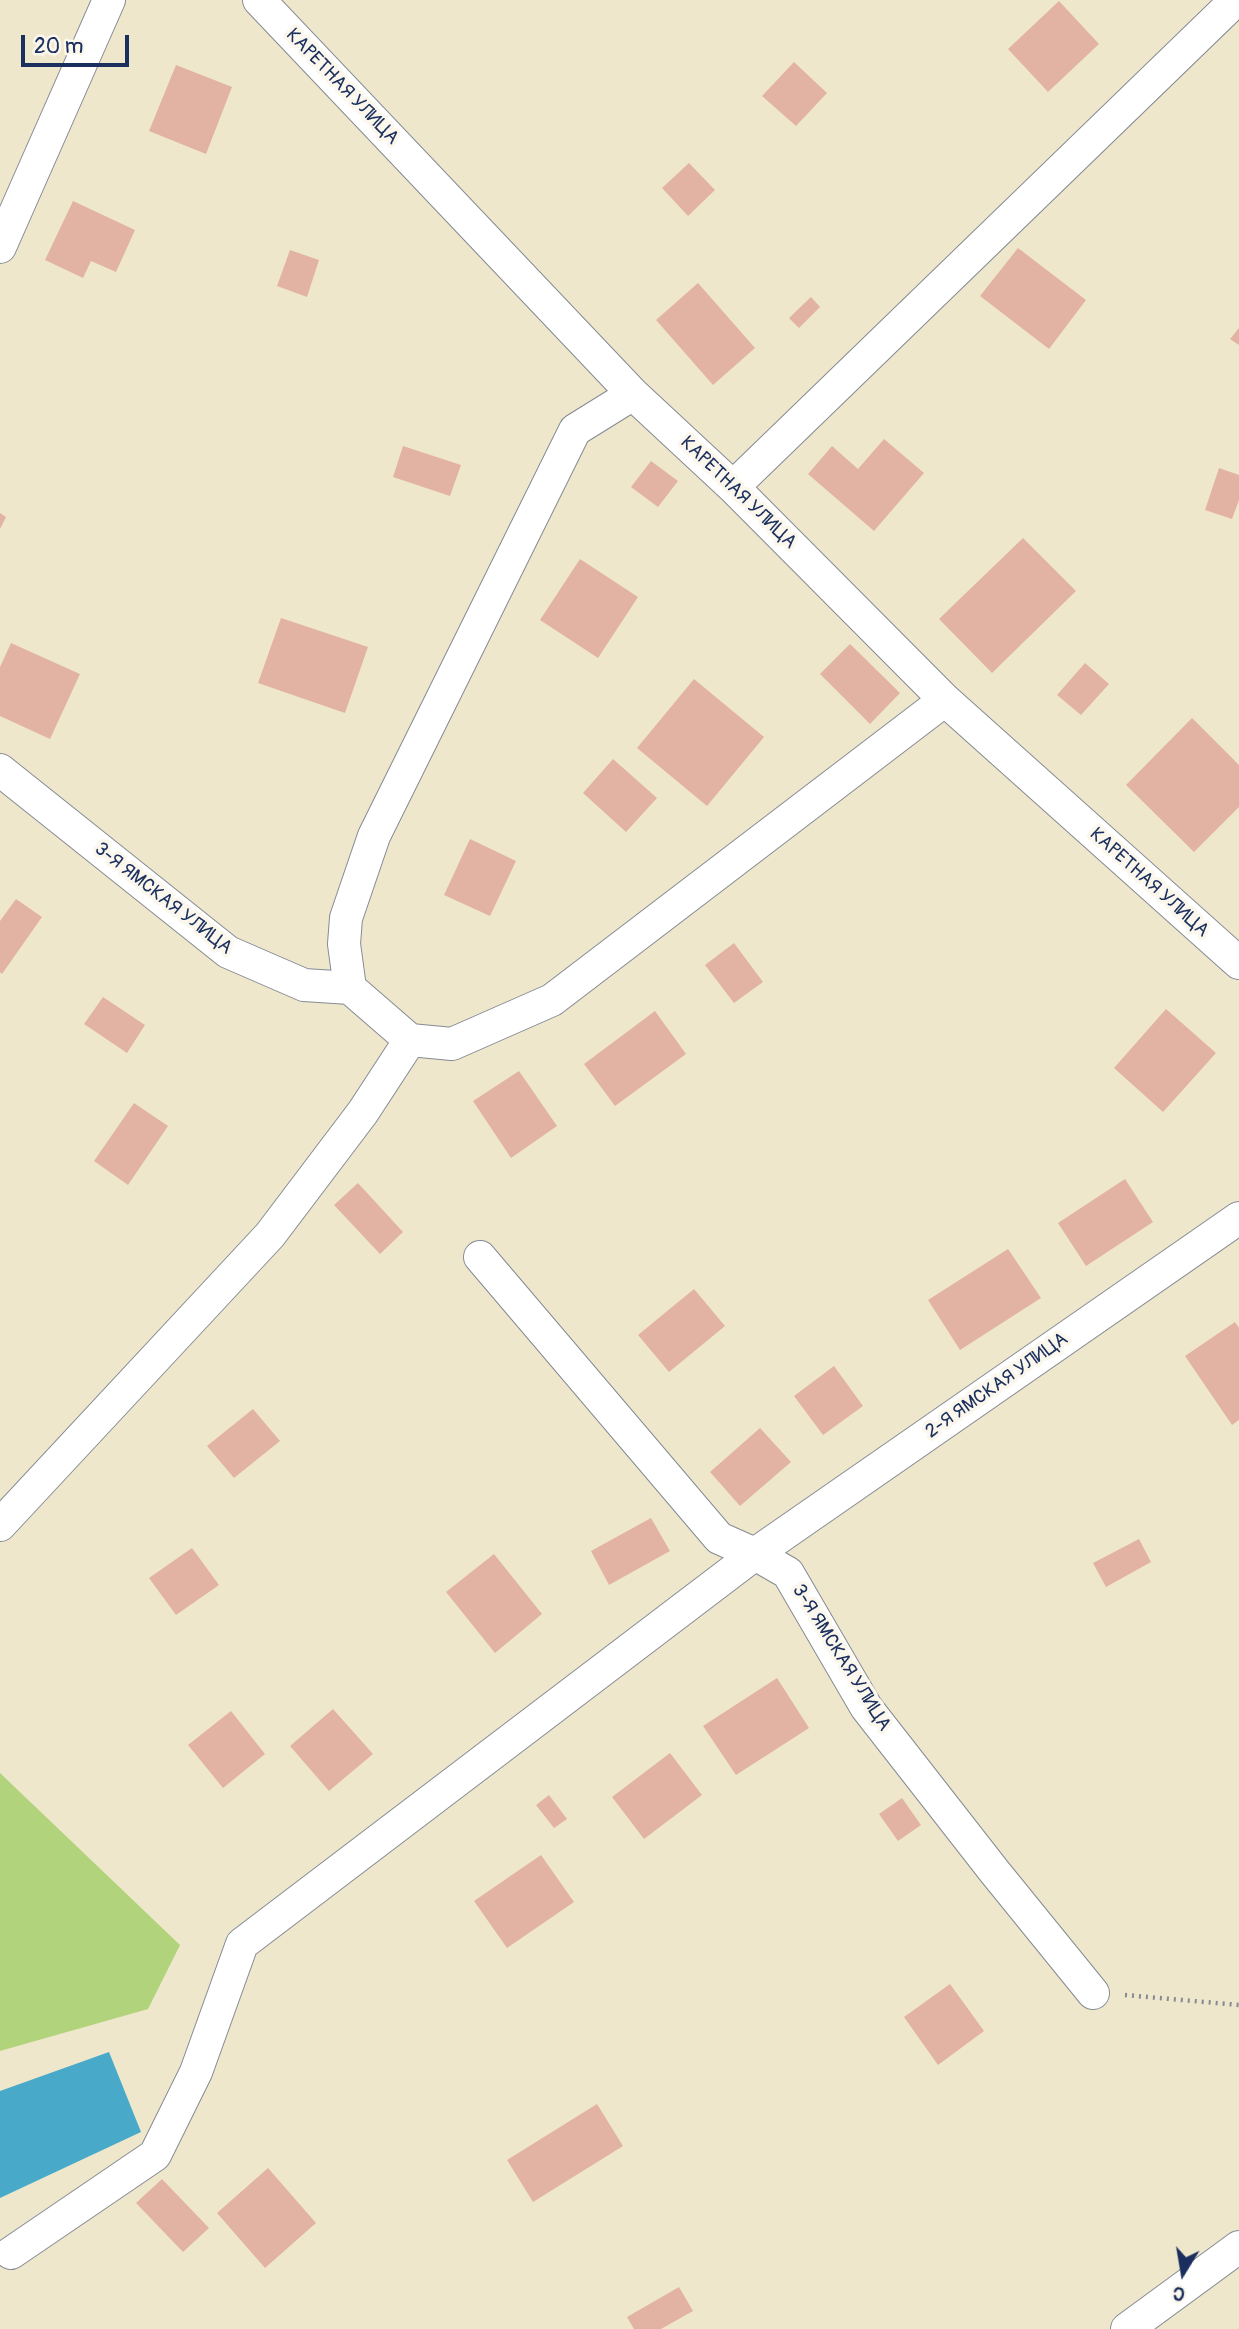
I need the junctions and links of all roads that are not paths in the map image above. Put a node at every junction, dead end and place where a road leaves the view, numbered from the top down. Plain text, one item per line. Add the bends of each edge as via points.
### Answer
1 (109, 0) edge
2 (259, 0) edge
3 (1236, 0) edge
4 (0, 247) edge
5 (633, 394) junction
6 (733, 487) junction
7 (945, 700) junction
8 (0, 770) edge
9 (1239, 963) edge
10 (350, 988) junction
11 (410, 1040) junction
12 (1239, 1218) edge
13 (480, 1257) dead end
14 (0, 1525) edge
15 (755, 1554) junction
16 (1093, 1993) road end
17 (1239, 2247) edge
18 (11, 2253) dead end
19 (1127, 2329) edge

1 - 4 street
2 - 5 street, КАРЕТНАЯ УЛИЦА
3 - 6 street
5 - 6 street, КАРЕТНАЯ УЛИЦА
5 - 10 street via 575,430 374,836 346,918
6 - 7 street, КАРЕТНАЯ УЛИЦА
7 - 9 street, КАРЕТНАЯ УЛИЦА
7 - 11 street via 552,1000 452,1044
8 - 10 street, 3-Я ЯМСКАЯ УЛИЦА via 228,952 304,985
10 - 11 street
11 - 14 street via 363,1112 270,1235
12 - 15 street, 2-Я ЯМСКАЯ УЛИЦА
13 - 15 street, 3-Я ЯМСКАЯ УЛИЦА via 719,1538
15 - 16 street, 3-Я ЯМСКАЯ УЛИЦА via 788,1573 866,1707
15 - 18 street, 2-Я ЯМСКАЯ УЛИЦА via 242,1944 196,2072 155,2155
17 - 19 street

